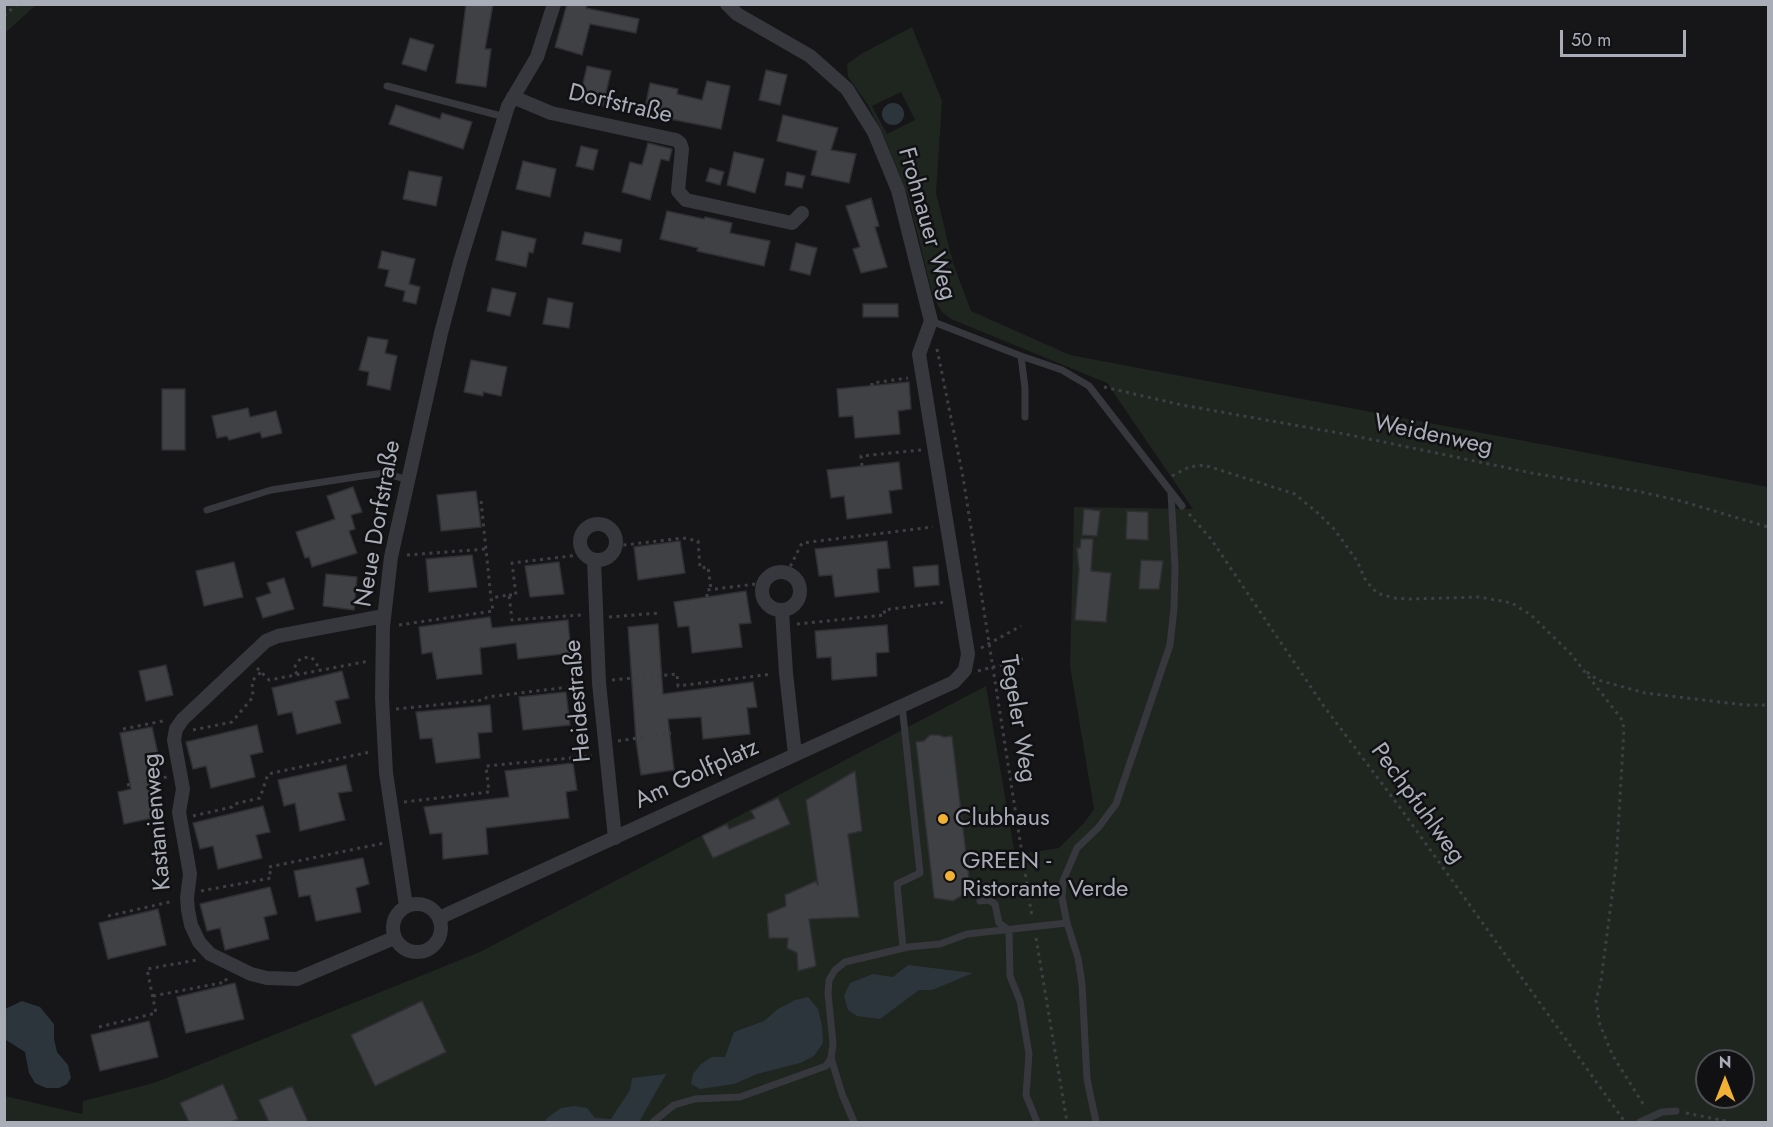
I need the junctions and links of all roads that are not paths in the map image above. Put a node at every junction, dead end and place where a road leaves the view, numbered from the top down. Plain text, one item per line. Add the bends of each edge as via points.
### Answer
1 (554, 4) edge
2 (727, 4) edge
3 (387, 86) dead end
4 (513, 98) junction
5 (504, 117) junction
6 (802, 213) dead end
7 (931, 321) junction
8 (1021, 356) junction
9 (1025, 417) dead end
10 (408, 480) junction
11 (1171, 493) junction
12 (1182, 506) road end
13 (207, 510) dead end
14 (589, 557) junction
15 (783, 617) junction
16 (384, 621) junction
17 (967, 663) joint
18 (902, 705) junction
19 (795, 754) junction
20 (615, 838) junction
21 (980, 901) dead end
22 (406, 906) junction
23 (439, 918) junction
24 (1067, 923) junction
25 (1009, 930) junction
26 (394, 938) junction
27 (903, 948) junction
28 (831, 1058) junction
29 (1676, 1111) road end
30 (653, 1122) edge
31 (854, 1122) edge
32 (1037, 1122) edge
33 (1096, 1122) edge
34 (1640, 1122) edge

1 - 4 street via 537,57
2 - 7 street, Frohnauer Weg via 736,14 810,56 847,89 874,132 898,190
3 - 5 lane
4 - 5 street
4 - 6 street, Dorfstraße via 551,112 680,142 678,191 686,200 792,223
5 - 10 street, Neue Dorfstraße via 441,333
7 - 8 lane
7 - 17 street, Frohnauer Weg via 919,354
8 - 9 lane
8 - 11 lane via 1062,370 1089,386
10 - 13 lane via 385,473 362,476 271,490
10 - 16 street, Neue Dorfstraße via 391,557
11 - 12 lane
11 - 24 lane via 1175,567 1170,645 1116,804 1077,848 1063,881
14 - 14 street, Heidestraße via 608,557 616,546 609,527 598,523 581,533 580,547
14 - 20 street, Heidestraße
15 - 15 street via 797,603 801,591 788,573 775,573 764,583 762,593 766,603
15 - 19 street
16 - 22 street, Neue Dorfstraße via 385,749
16 - 26 street, Kastanienweg via 266,641 183,719 174,734 183,789 179,812 190,874 187,896 191,925 210,954 251,974 297,979
17 - 18 street, Am Golfplatz via 954,682
18 - 19 street, Am Golfplatz
18 - 27 lane via 920,873 897,884
19 - 20 street, Am Golfplatz
20 - 23 street, Am Golfplatz
21 - 25 lane via 995,904 999,923
22 - 23 street via 424,905
22 - 26 street via 393,921
23 - 26 street via 440,935 431,949 409,951
24 - 25 lane
24 - 33 lane via 1082,984 1087,1079
25 - 27 lane via 967,934 940,944
25 - 32 lane via 1010,976 1020,1001 1029,1054 1026,1095
27 - 28 lane via 845,962 835,970 828,993
28 - 30 lane via 818,1070 756,1093 674,1105
28 - 31 lane
29 - 34 lane via 1662,1112

